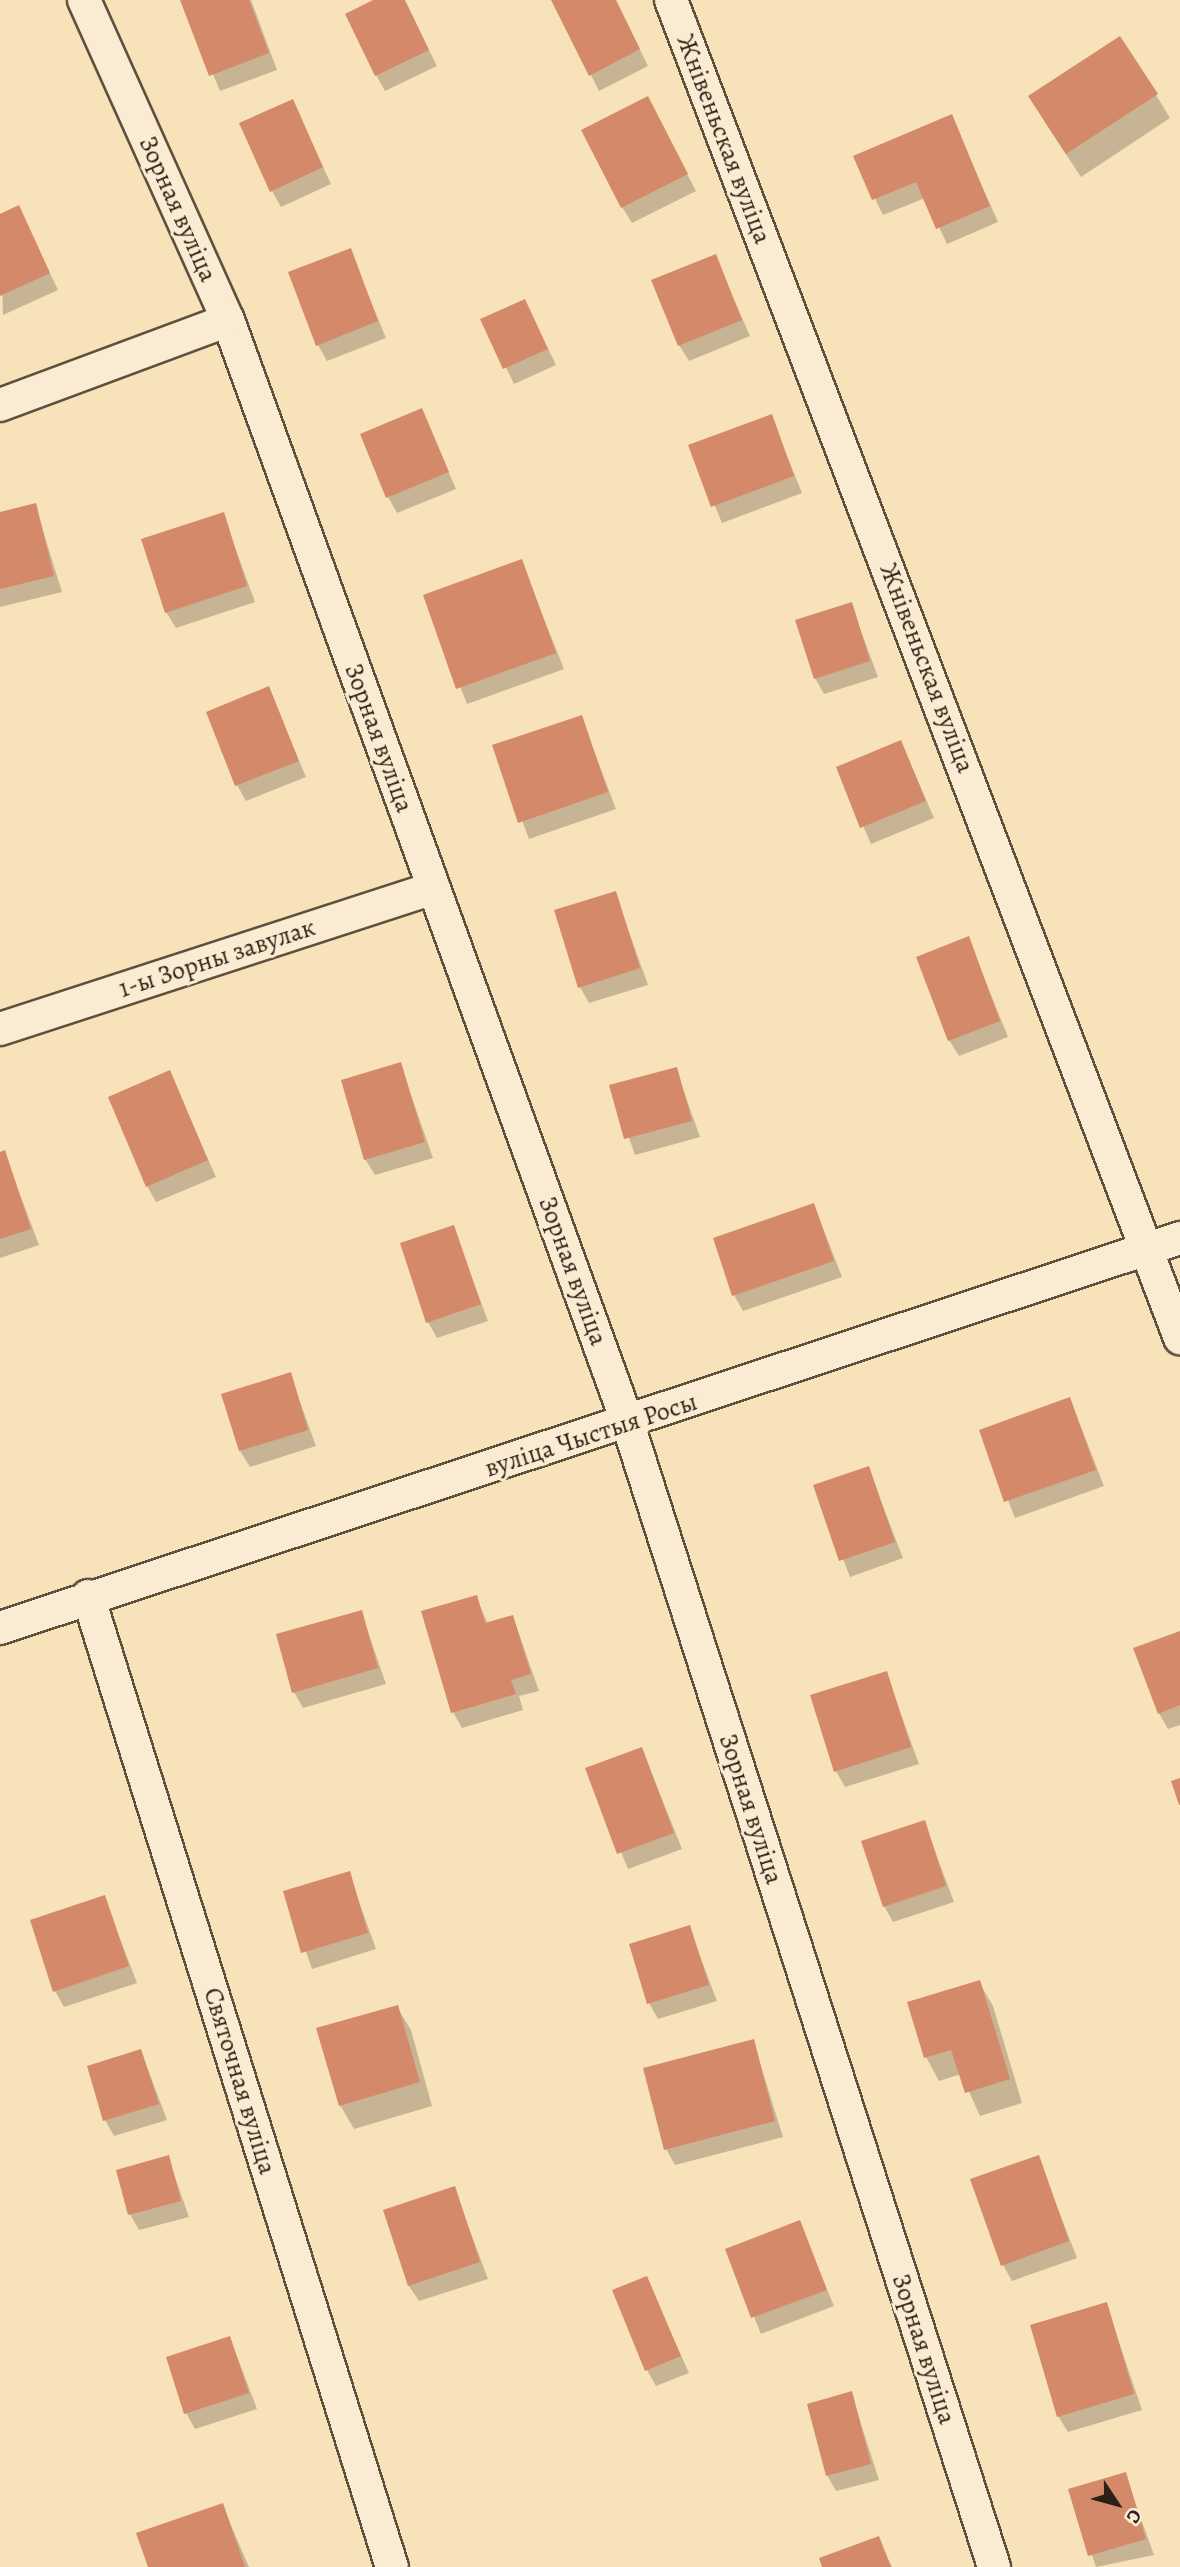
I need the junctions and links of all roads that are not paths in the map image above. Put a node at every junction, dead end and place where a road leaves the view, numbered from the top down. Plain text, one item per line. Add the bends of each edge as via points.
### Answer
1 (84, 0) edge
2 (671, 0) edge
3 (228, 320) junction
4 (0, 405) edge
5 (434, 888) junction
6 (0, 1029) edge
7 (1180, 1238) edge
8 (1148, 1247) junction
9 (1180, 1338) edge
10 (628, 1424) junction
11 (88, 1596) junction
12 (0, 1628) edge
13 (393, 2567) edge
14 (994, 2567) edge

1 - 3 street, Зорная вуліца
2 - 8 street, Жнівеньская вуліца
3 - 4 street
3 - 5 street, Зорная вуліца
5 - 6 street, 1-ы Зорны завулак
5 - 10 street, Зорная вуліца
7 - 8 street, вуліца Чыстыя Росы
8 - 9 street, Жнівеньская вуліца
8 - 10 street, вуліца Чыстыя Росы
10 - 11 street, вуліца Чыстыя Росы
10 - 14 street, Зорная вуліца
11 - 12 street, вуліца Чыстыя Росы
11 - 13 street, Святочная вуліца

